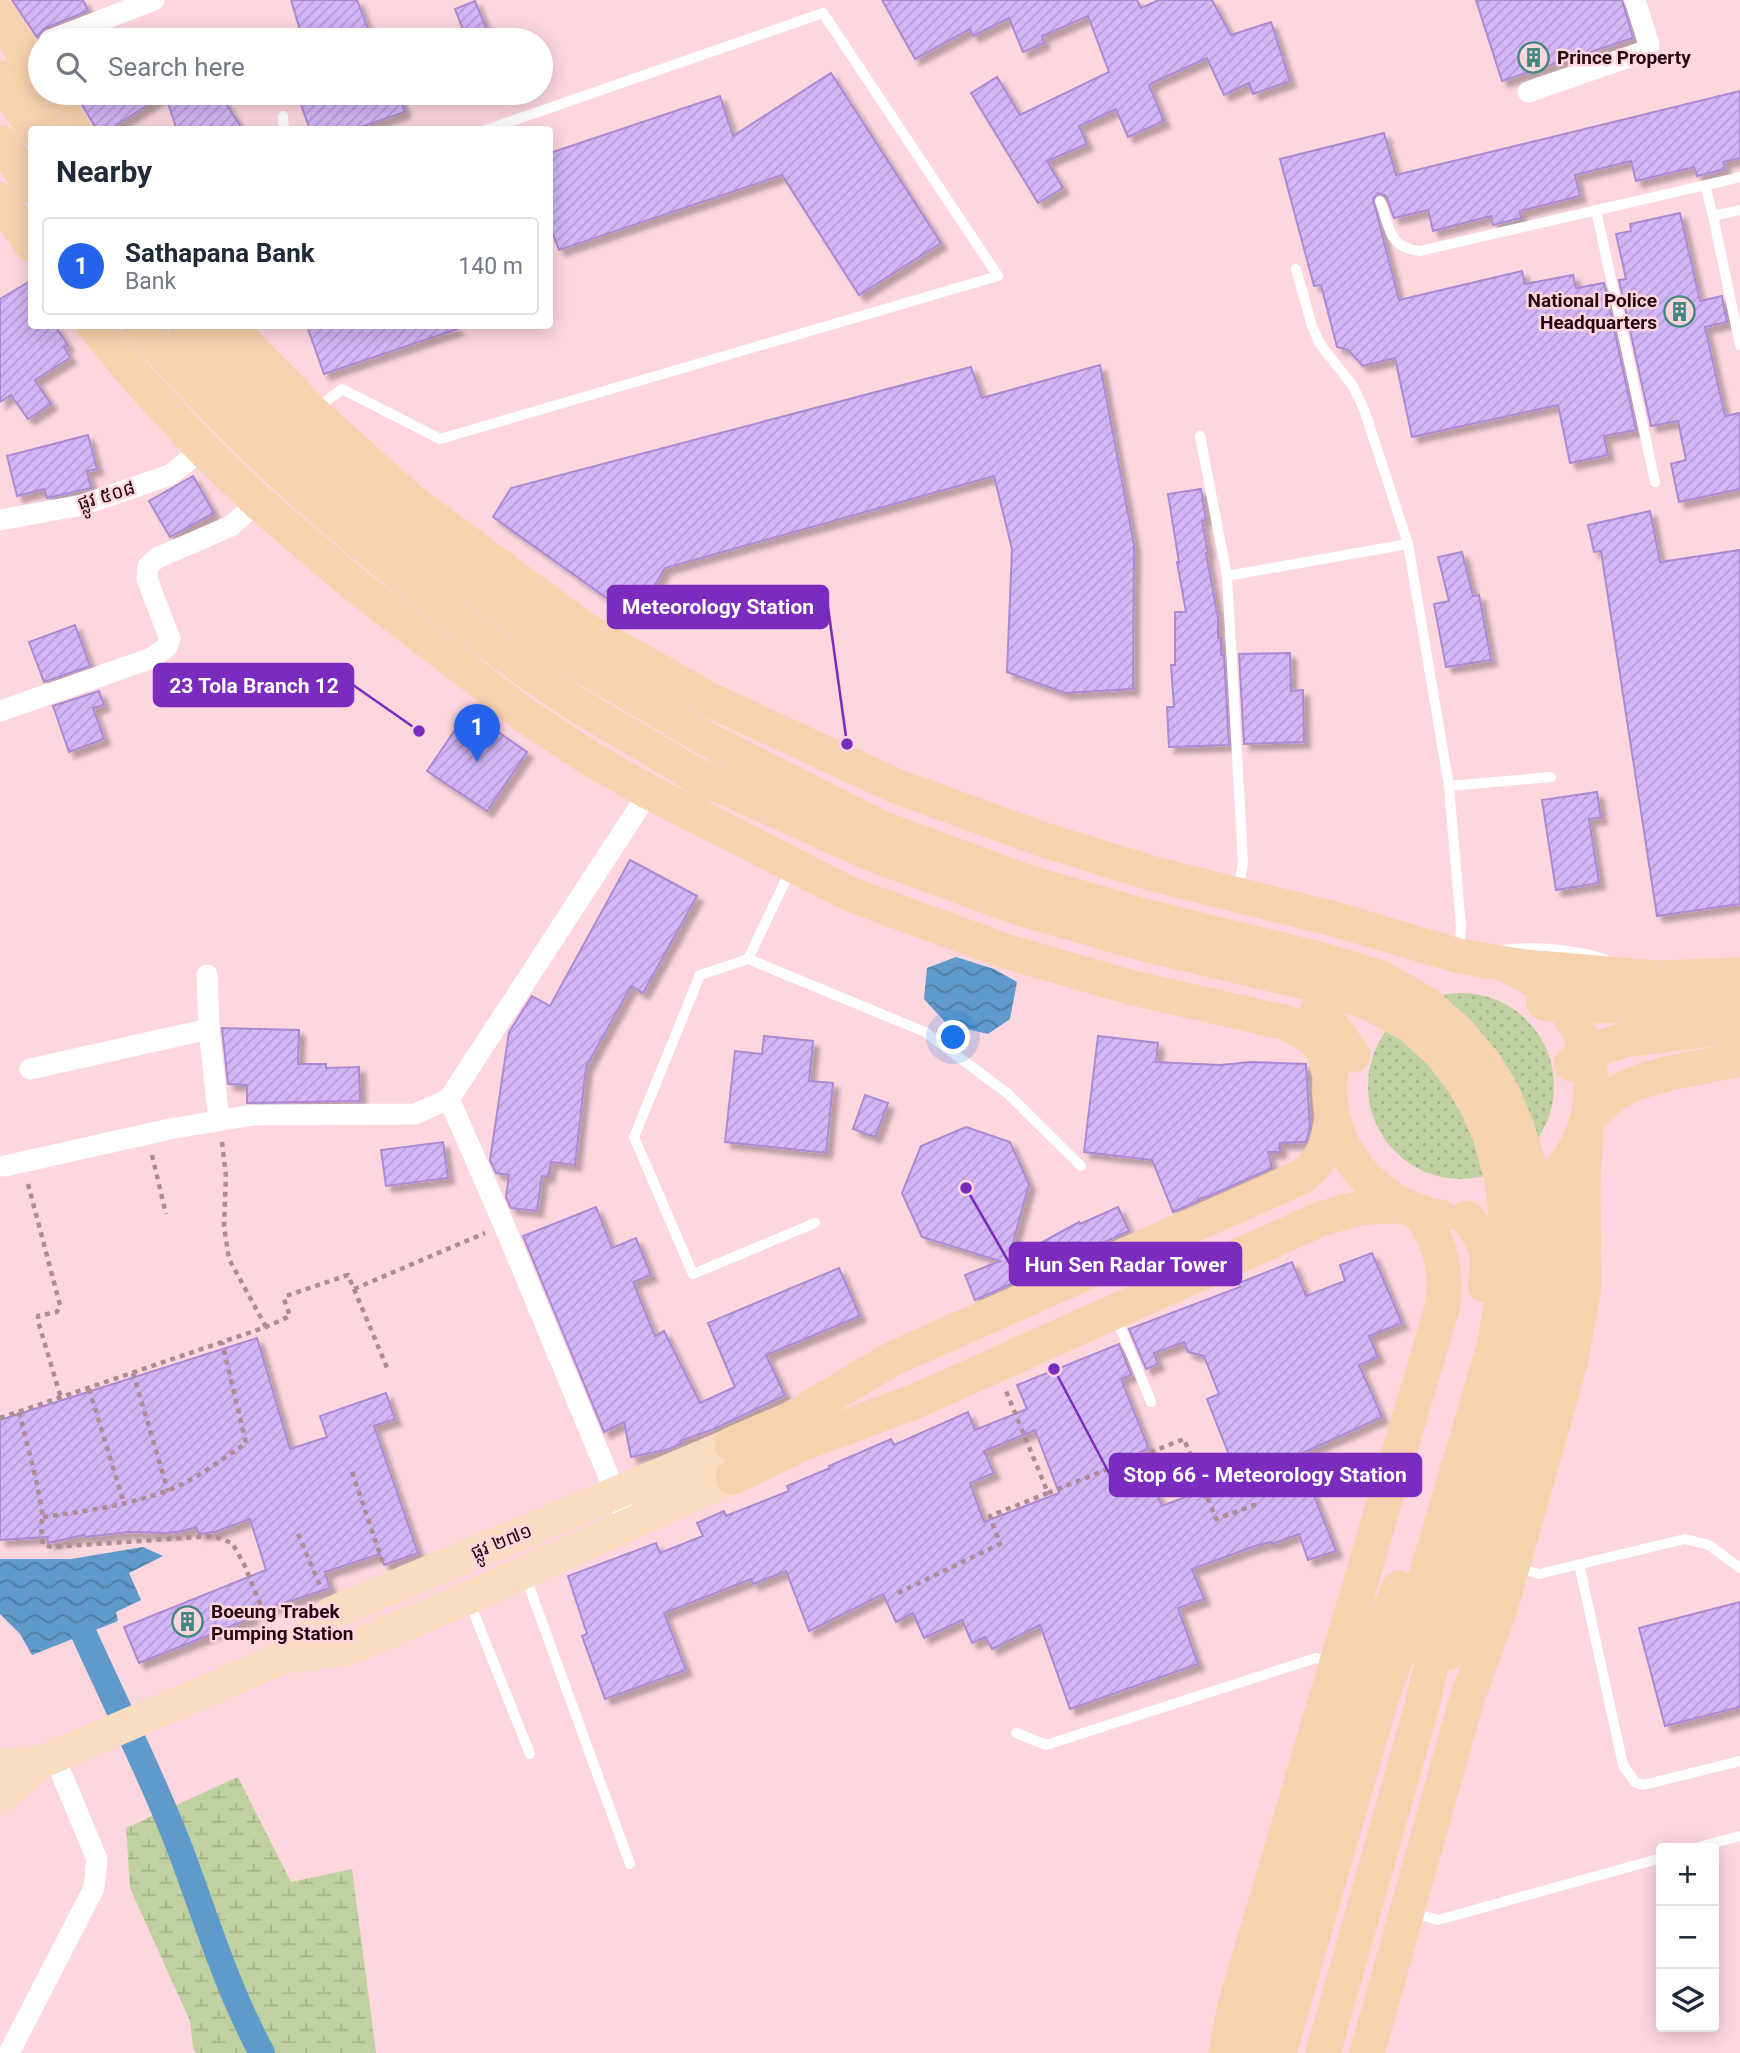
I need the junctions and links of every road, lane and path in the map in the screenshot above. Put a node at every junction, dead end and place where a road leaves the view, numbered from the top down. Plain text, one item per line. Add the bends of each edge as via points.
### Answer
1 (154, 0) edge
2 (1635, 0) edge
3 (0, 16) edge
4 (97, 28) edge
5 (28, 56) edge
6 (1528, 92) dead end
7 (34, 105) edge
8 (57, 105) edge
9 (283, 116) dead end
10 (35, 126) edge
11 (71, 126) edge
12 (284, 126) edge
13 (498, 126) edge
14 (0, 142) edge
15 (1740, 177) edge
16 (28, 180) edge
17 (1705, 185) junction
18 (0, 200) edge
19 (1380, 201) dead end
20 (1596, 210) junction
21 (1740, 210) edge
22 (1713, 216) junction
23 (28, 239) edge
24 (1296, 269) dead end
25 (97, 329) edge
26 (143, 329) edge
27 (189, 329) edge
28 (232, 329) edge
29 (1740, 345) edge
30 (312, 412) junction
31 (1200, 436) dead end
32 (203, 449) junction
33 (1655, 482) dead end
34 (258, 502) junction
35 (0, 520) edge
36 (378, 536) junction
37 (1408, 544) junction
38 (1227, 576) junction
39 (695, 692) junction
40 (0, 711) edge
41 (710, 741) junction
42 (843, 762) junction
43 (690, 772) junction
44 (1551, 777) dead end
45 (1449, 786) junction
46 (645, 790) junction
47 (793, 865) junction
48 (1237, 895) junction
49 (748, 959) junction
50 (1503, 964) junction
51 (1456, 966) junction
52 (207, 975) dead end
53 (1740, 975) edge
54 (1656, 978) junction
55 (1740, 1001) edge
56 (1536, 1003) junction
57 (1740, 1025) edge
58 (209, 1029) junction
59 (1740, 1059) edge
60 (1341, 1065) junction
61 (1571, 1065) junction
62 (30, 1069) dead end
63 (449, 1099) junction
64 (219, 1121) junction
65 (1344, 1121) junction
66 (1579, 1127) junction
67 (147, 1134) junction
68 (14, 1164) joint
69 (1081, 1166) dead end
70 (1419, 1204) junction
71 (166, 1214) dead end
72 (1467, 1218) junction
73 (815, 1223) dead end
74 (504, 1225) junction
75 (354, 1289) junction
76 (1098, 1305) junction
77 (266, 1327) junction
78 (222, 1342) junction
79 (996, 1364) junction
80 (388, 1370) dead end
81 (133, 1373) junction
82 (89, 1389) junction
83 (61, 1398) junction
84 (1151, 1402) dead end
85 (811, 1408) junction
86 (19, 1412) junction
87 (0, 1418) edge
88 (732, 1460) junction
89 (352, 1472) dead end
90 (168, 1490) junction
91 (616, 1492) junction
92 (1048, 1493) junction
93 (124, 1503) junction
94 (1260, 1503) dead end
95 (43, 1517) junction
96 (628, 1523) junction
97 (298, 1534) dead end
98 (1579, 1564) junction
99 (1513, 1566) junction
100 (1740, 1568) edge
101 (523, 1572) junction
102 (391, 1587) junction
103 (898, 1592) dead end
104 (468, 1598) junction
105 (332, 1613) junction
106 (283, 1658) junction
107 (1361, 1677) junction
108 (1467, 1699) junction
109 (1422, 1706) junction
110 (1016, 1733) dead end
111 (530, 1754) dead end
112 (54, 1756) junction
113 (1740, 1761) edge
114 (0, 1766) edge
115 (0, 1798) edge
116 (1740, 1836) edge
117 (1714, 1843) edge
118 (1656, 1859) edge
119 (630, 1864) dead end
120 (1407, 1912) junction
121 (9, 2053) edge
122 (1226, 2053) edge
123 (1244, 2053) edge
124 (1279, 2053) edge
125 (1323, 2053) edge
126 (1367, 2053) edge

1 - 4 street
2 - 6 street via 1649,44 1643,52
3 - 5 highway
7 - 10 highway
8 - 11 highway
9 - 12 lane
13 - 30 lane via 823,13 998,276 440,439 342,389
14 - 16 highway
15 - 17 lane
17 - 20 lane
17 - 22 lane
18 - 23 highway
19 - 20 lane via 1396,243 1420,251
20 - 33 lane
21 - 22 lane
22 - 29 lane
24 - 37 lane via 1320,344 1353,386 1365,412
25 - 32 highway
26 - 36 highway via 234,429
27 - 36 highway
28 - 30 highway
30 - 39 highway via 411,501 584,629
31 - 38 lane
32 - 34 highway
32 - 35 street, ផ្លូវ ៥០៨ via 170,475 82,505
34 - 40 street via 231,526 148,566 147,579 170,639 167,647 152,657
34 - 46 highway via 350,581 524,715
36 - 41 highway
36 - 43 highway via 549,686
37 - 38 lane
37 - 45 lane
38 - 48 lane via 1243,863
39 - 42 highway
39 - 46 highway
41 - 51 highway via 837,781 1034,860 1326,938
41 - 109 highway via 881,828 1027,882 1381,978 1428,1005 1460,1033 1485,1064 1503,1094 1531,1171 1533,1281 1519,1351 1448,1593
42 - 47 highway
42 - 48 highway via 895,786 1044,840
43 - 60 highway via 802,849 861,876 1012,930 1293,1003 1331,1025
43 - 107 highway via 872,854 1019,908 1369,1003 1410,1025 1461,1079 1490,1136 1502,1179 1506,1279 1494,1347 1424,1583
44 - 45 lane
45 - 51 lane via 1461,927
46 - 47 highway
46 - 63 street
47 - 49 lane
47 - 60 highway via 852,895 1005,951 1133,988 1287,1023 1316,1040 1324,1053
48 - 51 highway via 1334,919
49 - 69 lane via 925,1032 1007,1093
49 - 73 lane via 700,975 634,1137 693,1274
50 - 51 highway
50 - 54 highway
50 - 66 highway via 1546,989 1578,1029 1590,1068
51 - 54 lane via 1521,948 1592,954
51 - 56 highway via 1504,983
51 - 60 highway via 1393,997
52 - 58 street
53 - 54 highway
55 - 56 highway via 1598,1007
56 - 61 highway via 1558,1031
57 - 61 highway via 1625,1040 1592,1051
58 - 62 street
58 - 64 street
59 - 66 highway via 1625,1087
60 - 65 highway
61 - 66 highway
63 - 64 street via 415,1114 253,1115
63 - 74 street
64 - 67 street
64 - 77 path via 229,1259
65 - 70 highway via 1382,1166 1405,1183
65 - 76 highway via 1353,1143 1347,1156 1314,1191
65 - 85 highway via 1329,1137 1316,1166 1301,1177 894,1359
66 - 70 highway via 1522,1180 1508,1187 1470,1198
66 - 72 highway via 1564,1169 1545,1188 1506,1210
66 - 99 highway via 1584,1287 1579,1321
66 - 109 highway via 1546,1356 1475,1597
67 - 68 street
67 - 71 path
68 - 83 path via 60,1305 57,1312 38,1315 38,1321
70 - 72 highway via 1451,1218
70 - 76 highway via 1363,1206 1318,1220
70 - 107 highway via 1442,1257 1446,1284 1363,1570
70 - 107 highway via 1447,1210 1464,1250 1467,1279 1455,1338 1384,1573
72 - 107 highway via 1486,1246 1488,1263 1474,1344 1404,1578
74 - 75 path
74 - 91 street
75 - 77 path via 348,1275 286,1296 290,1315
75 - 80 path
76 - 79 highway
76 - 84 lane
76 - 85 highway via 906,1378
77 - 78 path
78 - 81 path
78 - 90 path via 246,1443
79 - 88 highway via 916,1401 801,1444
79 - 92 path
81 - 82 path
81 - 90 path
82 - 83 path
82 - 93 path
83 - 86 path
85 - 88 highway
86 - 87 path
86 - 95 path
88 - 91 main road, ផ្លូវ ២៧១
88 - 96 main road, ផ្លូវ ២៧១
89 - 102 path
90 - 93 path
91 - 96 street
91 - 102 main road, ផ្លូវ ២៧១
92 - 94 path via 1184,1439 1216,1520
92 - 103 path via 990,1516 1000,1544
93 - 95 path
95 - 106 path via 43,1545 52,1548 213,1536 232,1543
96 - 101 main road, ផ្លូវ ២៧១
97 - 105 path
98 - 99 lane via 1539,1574
98 - 100 lane via 1685,1539 1709,1545
98 - 113 lane via 1623,1765 1634,1782 1643,1785
99 - 108 highway
101 - 104 main road, ផ្លូវ ២៧១
101 - 119 lane
102 - 105 main road, ផ្លូវ ២៧១
104 - 106 main road, ផ្លូវ ២៧១ via 348,1649
104 - 111 lane
105 - 106 main road, ផ្លូវ ២៧១
106 - 112 main road, ផ្លូវ ២៧១
107 - 108 highway
107 - 110 lane via 1316,1658 1046,1745
107 - 122 highway via 1235,2006
107 - 123 highway via 1261,2014
107 - 124 highway
108 - 120 highway
109 - 125 highway
112 - 114 main road, ផ្លូវ ២៧១
112 - 115 main road, ផ្លូវ ២៧១
112 - 121 street via 97,1859 94,1888
116 - 117 lane
118 - 120 lane via 1438,1920
120 - 126 highway

